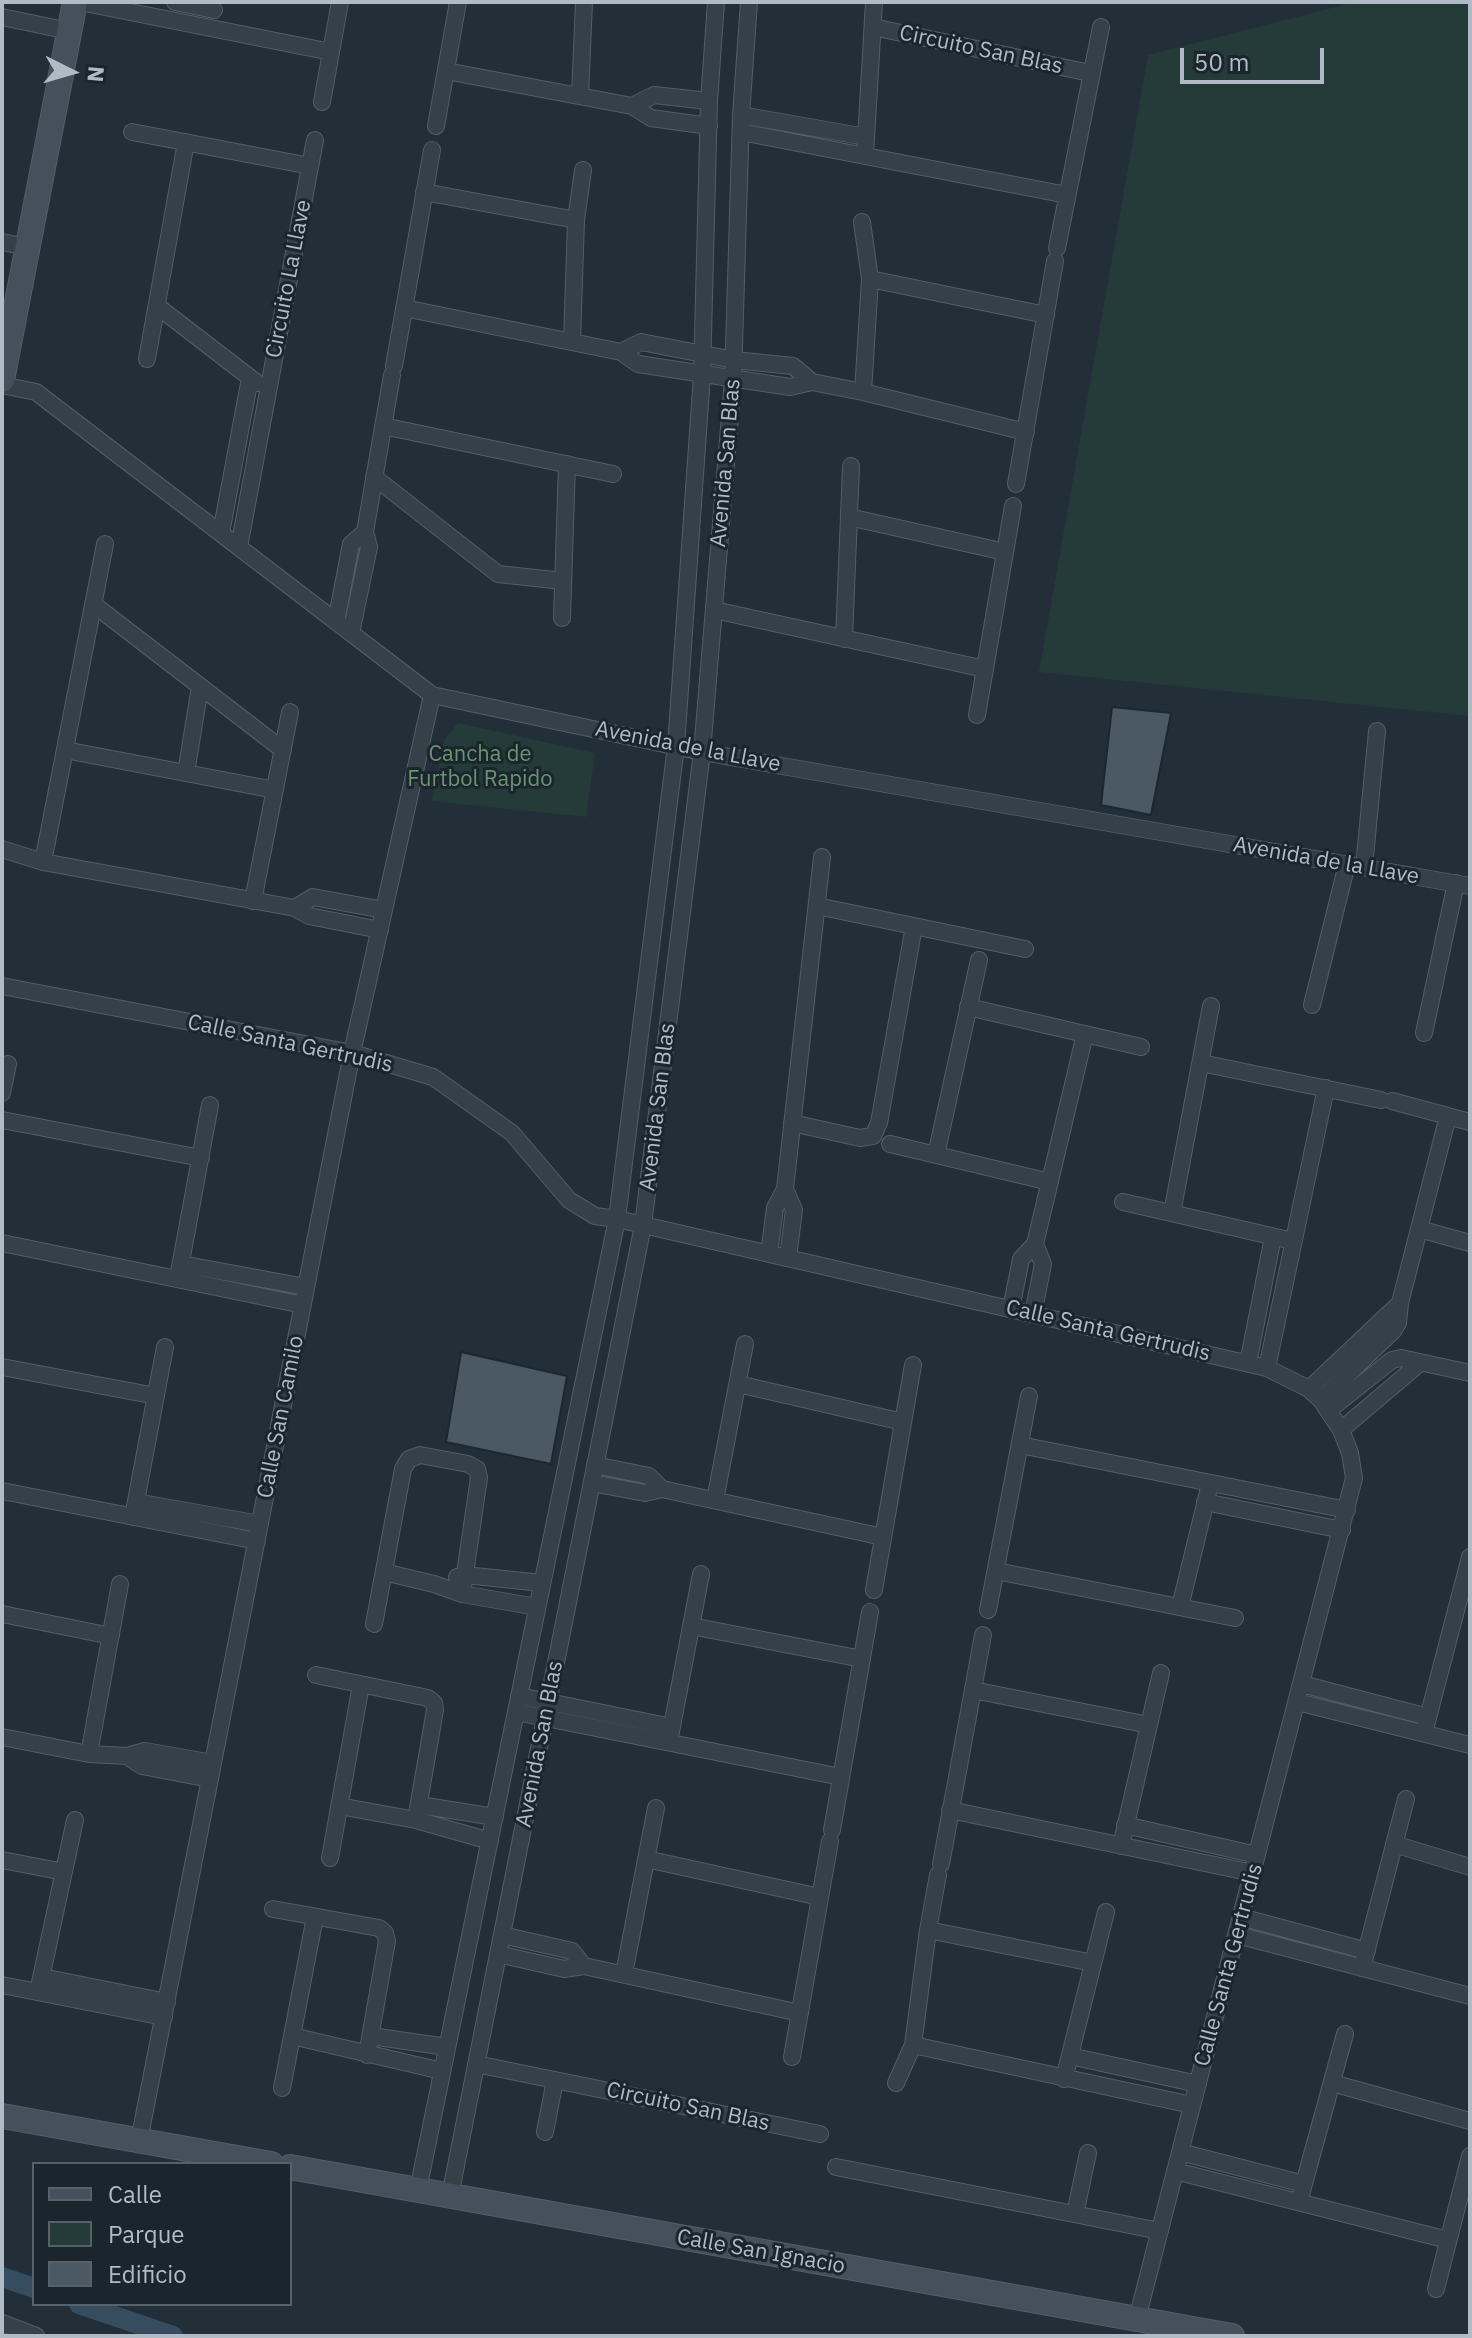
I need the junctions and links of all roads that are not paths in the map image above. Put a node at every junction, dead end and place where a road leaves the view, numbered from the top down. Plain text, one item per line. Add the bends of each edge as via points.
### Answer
1 (77, 2) edge
2 (175, 2) edge
3 (340, 2) edge
4 (458, 2) edge
5 (584, 2) edge
6 (716, 2) edge
7 (749, 2) edge
8 (874, 2) edge
9 (214, 6) edge
10 (2, 17) edge
11 (873, 27) junction
12 (1101, 27) dead end
13 (210, 28) junction
14 (69, 31) junction
15 (331, 52) junction
16 (446, 71) junction
17 (1090, 73) junction
18 (580, 96) junction
19 (709, 101) junction
20 (322, 102) dead end
21 (632, 106) junction
22 (741, 123) junction
23 (436, 126) dead end
24 (709, 126) junction
25 (132, 132) dead end
26 (866, 137) junction
27 (315, 140) dead end
28 (186, 142) junction
29 (432, 150) dead end
30 (865, 156) junction
31 (310, 166) junction
32 (583, 170) dead end
33 (424, 192) junction
34 (1067, 195) junction
35 (576, 220) junction
36 (862, 222) dead end
37 (2, 242) edge
38 (27, 247) junction
39 (870, 279) junction
40 (157, 306) junction
41 (404, 308) junction
42 (1046, 315) junction
43 (572, 342) junction
44 (621, 352) junction
45 (702, 353) junction
46 (147, 359) dead end
47 (734, 360) junction
48 (702, 375) junction
49 (250, 378) junction
50 (733, 380) junction
51 (2, 382) edge
52 (812, 382) junction
53 (268, 391) junction
54 (863, 392) junction
55 (383, 426) junction
56 (1026, 432) junction
57 (567, 464) junction
58 (851, 466) dead end
59 (613, 474) dead end
60 (374, 477) junction
61 (1016, 484) dead end
62 (1013, 506) dead end
63 (849, 517) junction
64 (365, 532) junction
65 (221, 533) junction
66 (105, 544) dead end
67 (239, 547) junction
68 (1005, 552) junction
69 (563, 581) junction
70 (93, 604) junction
71 (714, 610) junction
72 (562, 618) dead end
73 (336, 622) junction
74 (351, 633) junction
75 (844, 639) junction
76 (985, 669) junction
77 (200, 687) junction
78 (432, 695) junction
79 (290, 712) dead end
80 (977, 715) dead end
81 (1377, 731) dead end
82 (676, 746) junction
83 (65, 750) junction
84 (283, 750) junction
85 (702, 752) junction
86 (186, 773) junction
87 (275, 790) junction
88 (2, 849) edge
89 (822, 857) dead end
90 (43, 862) junction
91 (1355, 866) junction
92 (1463, 884) edge
93 (253, 901) junction
94 (817, 906) junction
95 (295, 908) junction
96 (384, 910) junction
97 (914, 926) junction
98 (380, 930) junction
99 (1025, 949) dead end
100 (979, 960) dead end
101 (2, 986) edge
102 (1312, 1005) dead end
103 (1211, 1006) dead end
104 (968, 1007) junction
105 (1424, 1033) dead end
106 (1085, 1034) junction
107 (1141, 1047) dead end
108 (352, 1053) junction
109 (1201, 1063) junction
110 (8, 1064) dead end
111 (1326, 1088) junction
112 (2, 1093) edge
113 (210, 1105) dead end
114 (1448, 1116) junction
115 (2, 1120) edge
116 (1470, 1122) edge
117 (792, 1123) junction
118 (890, 1144) dead end
119 (936, 1155) junction
120 (201, 1158) junction
121 (1050, 1182) junction
122 (785, 1189) junction
123 (1123, 1202) dead end
124 (1172, 1213) junction
125 (617, 1219) junction
126 (643, 1225) junction
127 (1419, 1229) junction
128 (1273, 1237) junction
129 (1293, 1241) junction
130 (2, 1243) edge
131 (1470, 1243) edge
132 (1035, 1244) junction
133 (769, 1254) junction
134 (788, 1258) junction
135 (179, 1271) junction
136 (306, 1287) junction
137 (303, 1305) junction
138 (1011, 1309) junction
139 (1033, 1314) junction
140 (745, 1344) dead end
141 (165, 1347) dead end
142 (1248, 1363) junction
143 (1420, 1363) junction
144 (913, 1365) dead end
145 (2, 1367) edge
146 (1267, 1368) junction
147 (1470, 1373) edge
148 (738, 1384) junction
149 (156, 1396) junction
150 (1029, 1396) dead end
151 (1320, 1400) junction
152 (903, 1422) junction
153 (1341, 1430) junction
154 (1020, 1445) junction
155 (595, 1465) junction
156 (592, 1483) junction
157 (1210, 1483) junction
158 (662, 1489) junction
159 (2, 1491) edge
160 (715, 1500) junction
161 (1205, 1502) junction
162 (134, 1509) junction
163 (1347, 1510) junction
164 (1342, 1530) junction
165 (258, 1533) junction
166 (883, 1537) junction
167 (1470, 1557) edge
168 (996, 1571) junction
169 (384, 1572) junction
170 (701, 1574) dead end
171 (465, 1575) junction
172 (542, 1583) junction
173 (120, 1584) dead end
174 (434, 1584) junction
175 (874, 1590) dead end
176 (462, 1594) junction
177 (537, 1607) junction
178 (1180, 1607) junction
179 (988, 1610) dead end
180 (870, 1612) dead end
181 (2, 1614) edge
182 (1463, 1614) edge
183 (1235, 1618) dead end
184 (374, 1624) dead end
185 (691, 1626) junction
186 (983, 1635) dead end
187 (111, 1636) junction
188 (862, 1659) junction
189 (1161, 1673) dead end
190 (316, 1675) dead end
191 (1302, 1684) junction
192 (361, 1685) junction
193 (973, 1690) junction
194 (1297, 1702) junction
195 (518, 1704) junction
196 (547, 1710) junction
197 (1149, 1725) junction
198 (1426, 1725) junction
199 (670, 1734) junction
200 (2, 1737) edge
201 (1470, 1745) edge
202 (89, 1754) junction
203 (212, 1771) junction
204 (841, 1777) junction
205 (1406, 1799) dead end
206 (339, 1806) junction
207 (656, 1808) dead end
208 (950, 1810) junction
209 (417, 1813) junction
210 (495, 1817) junction
211 (75, 1820) dead end
212 (1125, 1825) junction
213 (490, 1841) junction
214 (1394, 1844) junction
215 (1121, 1846) junction
216 (1257, 1855) junction
217 (330, 1858) dead end
218 (646, 1859) junction
219 (2, 1860) edge
220 (1470, 1867) edge
221 (64, 1872) junction
222 (1253, 1873) junction
223 (820, 1897) junction
224 (273, 1909) dead end
225 (1106, 1912) dead end
226 (315, 1917) junction
227 (1241, 1917) junction
228 (928, 1930) junction
229 (502, 1935) junction
230 (1237, 1935) junction
231 (1367, 1951) junction
232 (498, 1954) junction
233 (1093, 1963) junction
234 (584, 1966) junction
235 (1362, 1968) junction
236 (624, 1974) junction
237 (40, 1984) junction
238 (2, 1985) edge
239 (1470, 1996) edge
240 (165, 2010) junction
241 (800, 2013) junction
242 (1345, 2034) dead end
243 (292, 2036) junction
244 (371, 2036) junction
245 (913, 2045) junction
246 (447, 2047) junction
247 (367, 2055) junction
248 (1070, 2056) junction
249 (792, 2057) dead end
250 (476, 2064) junction
251 (442, 2071) junction
252 (1064, 2079) junction
253 (555, 2080) junction
254 (896, 2083) dead end
255 (1332, 2083) junction
256 (1198, 2084) junction
257 (282, 2088) dead end
258 (1192, 2105) junction
259 (2, 2116) edge
260 (1470, 2121) edge
261 (545, 2132) dead end
262 (820, 2134) dead end
263 (139, 2141) junction
264 (1180, 2152) junction
265 (1088, 2153) dead end
266 (1470, 2156) edge
267 (260, 2162) edge
268 (292, 2167) edge
269 (836, 2167) dead end
270 (1175, 2171) junction
271 (1304, 2184) junction
272 (418, 2190) junction
273 (450, 2196) junction
274 (1299, 2202) junction
275 (1075, 2214) junction
276 (1160, 2231) junction
277 (1448, 2240) junction
278 (1436, 2289) dead end
279 (1137, 2319) junction
280 (2, 2323) edge
281 (36, 2336) edge
282 (1232, 2336) edge

1 - 13 street
1 - 14 street
2 - 9 street
3 - 15 street
4 - 16 street
5 - 18 street
6 - 19 street, Avenida San Blas
7 - 22 street, Avenida San Blas
8 - 11 street, Circuito San Blas
9 - 13 street
10 - 14 street
11 - 17 street, Circuito San Blas
11 - 26 street, Circuito San Blas
12 - 17 street, Circuito San Blas
13 - 15 street
14 - 38 street
15 - 20 street
16 - 18 street
16 - 23 street
17 - 34 street, Circuito San Blas
18 - 21 street
19 - 21 street via 654,95
19 - 24 street, Avenida San Blas
21 - 24 street via 651,118
22 - 26 street
22 - 30 street
22 - 47 street, Avenida San Blas
24 - 45 street, Avenida San Blas
25 - 28 street
26 - 30 street, Circuito San Blas
27 - 31 street, Circuito La Llave
28 - 31 street
28 - 40 street
29 - 33 street
30 - 34 street
31 - 53 street, Circuito La Llave
32 - 35 street
33 - 35 street
33 - 41 street
34 - 42 street, Circuito San Blas
35 - 43 street
36 - 39 street
37 - 38 street
38 - 51 street
39 - 42 street
39 - 54 street
40 - 46 street
40 - 49 street, Circuito La Llave
41 - 43 street
41 - 55 street
42 - 56 street, Circuito San Blas
43 - 44 street
44 - 45 street via 641,342
44 - 48 street via 638,364
45 - 47 street
45 - 48 street, Avenida San Blas
47 - 50 street, Avenida San Blas
47 - 52 street via 793,366
48 - 50 street
48 - 82 street, Avenida San Blas
49 - 53 street, Circuito La Llave
49 - 65 street, Circuito La Llave
50 - 52 street via 790,387
50 - 71 street, Avenida San Blas
51 - 65 street, Avenida de la Llave via 36,392
52 - 54 street
53 - 67 street, Circuito La Llave
54 - 56 street
55 - 57 street
55 - 60 street
56 - 61 street, Circuito San Blas
57 - 59 street
57 - 69 street
58 - 63 street
60 - 64 street
60 - 69 street via 498,574
62 - 68 street
63 - 68 street
63 - 75 street
64 - 73 street via 351,544
64 - 74 street via 369,547
65 - 67 street, Avenida de la Llave
66 - 70 street
67 - 73 street, Avenida de la Llave
68 - 76 street
69 - 72 street
70 - 77 street
70 - 83 street
71 - 75 street
71 - 85 street, Avenida San Blas
73 - 74 street, Avenida de la Llave
74 - 78 street, Avenida de la Llave
75 - 76 street
76 - 80 street
77 - 84 street
77 - 86 street
78 - 82 street, Avenida de la Llave
78 - 96 street, Calle San Camilo
79 - 84 street
81 - 91 street
82 - 85 street, Avenida de la Llave
82 - 125 street, Avenida San Blas
83 - 86 street
83 - 90 street
84 - 87 street
85 - 91 street, Avenida de la Llave
85 - 126 street, Avenida San Blas
86 - 87 street
87 - 93 street
88 - 90 street
89 - 94 street
90 - 93 street
91 - 92 street, Avenida de la Llave
91 - 102 street
92 - 105 street
93 - 95 street
94 - 97 street
94 - 117 street
95 - 96 street via 313,897
95 - 98 street via 309,916
96 - 98 street, Calle San Camilo
97 - 99 street
97 - 117 street via 873,1136 860,1138
98 - 108 street, Calle San Camilo
100 - 104 street
101 - 108 street, Calle Santa Gertrudis
103 - 109 street
104 - 106 street
104 - 119 street
106 - 107 street
106 - 121 street
108 - 125 street, Calle Santa Gertrudis via 433,1077 512,1133 569,1200 595,1216
108 - 136 street, Calle San Camilo
109 - 111 street
109 - 124 street
110 - 112 street
111 - 114 street
111 - 129 street
113 - 120 street
114 - 116 street
114 - 127 street
115 - 120 street
117 - 122 street
118 - 119 street
119 - 121 street
120 - 135 street
121 - 132 street
122 - 133 street via 775,1208
122 - 134 street via 794,1210
123 - 124 street
124 - 128 street
125 - 126 street, Calle Santa Gertrudis
125 - 172 street, Avenida San Blas
126 - 133 street, Calle Santa Gertrudis
126 - 155 street, Avenida San Blas
127 - 131 street
127 - 151 street via 1400,1303
128 - 129 street
128 - 142 street
129 - 146 street
130 - 135 street
132 - 138 street via 1021,1259
132 - 139 street via 1043,1264
133 - 134 street, Calle Santa Gertrudis
134 - 138 street, Calle Santa Gertrudis
135 - 136 street
135 - 137 street
136 - 137 street, Calle San Camilo
137 - 165 street, Calle San Camilo
138 - 139 street, Calle Santa Gertrudis
139 - 142 street, Calle Santa Gertrudis
140 - 148 street
141 - 149 street
142 - 146 street, Calle Santa Gertrudis
143 - 147 street
143 - 151 street via 1392,1360
143 - 153 street
144 - 152 street
145 - 149 street
146 - 151 street, Calle Santa Gertrudis
148 - 152 street
148 - 160 street
149 - 162 street
150 - 154 street
151 - 153 street, Calle Santa Gertrudis
152 - 166 street
153 - 163 street, Calle Santa Gertrudis via 1354,1478
154 - 157 street
154 - 168 street
155 - 156 street, Avenida San Blas
155 - 158 street via 649,1476
156 - 158 street via 645,1493
156 - 196 street, Avenida San Blas
157 - 161 street
157 - 163 street
158 - 160 street
159 - 162 street
160 - 166 street
161 - 164 street
161 - 178 street
162 - 165 street
163 - 164 street, Calle Santa Gertrudis
164 - 191 street, Calle Santa Gertrudis
165 - 203 street, Calle San Camilo
166 - 175 street
167 - 182 street
168 - 178 street
168 - 179 street
169 - 171 street via 403,1469 420,1455 477,1469
169 - 174 street
169 - 184 street
170 - 185 street
171 - 172 street
171 - 174 street
171 - 176 street
172 - 177 street, Avenida San Blas
173 - 187 street
174 - 176 street
176 - 177 street
177 - 195 street, Avenida San Blas
178 - 183 street
180 - 188 street
181 - 187 street
182 - 198 street
185 - 188 street
185 - 199 street
186 - 193 street
187 - 202 street
188 - 204 street
189 - 197 street
190 - 192 street
191 - 194 street, Calle Santa Gertrudis
191 - 198 street
192 - 206 street
192 - 209 street via 434,1703
193 - 197 street
193 - 208 street
194 - 198 street
194 - 216 street, Calle Santa Gertrudis
195 - 196 street
195 - 210 street, Avenida San Blas
196 - 199 street
196 - 229 street, Avenida San Blas
197 - 212 street
198 - 201 street
199 - 204 street
200 - 202 street
202 - 203 street via 127,1756 145,1751
203 - 240 street, Calle San Camilo
204 - 223 street
205 - 214 street
206 - 209 street
206 - 217 street
207 - 218 street
208 - 215 street
208 - 228 street
209 - 210 street
209 - 213 street
210 - 213 street, Avenida San Blas
211 - 221 street
212 - 215 street
212 - 216 street
213 - 246 street, Avenida San Blas
214 - 220 street
214 - 231 street
215 - 222 street
216 - 222 street, Calle Santa Gertrudis
218 - 223 street
218 - 236 street
219 - 221 street
221 - 237 street
222 - 227 street, Calle Santa Gertrudis
223 - 241 street
224 - 226 street
225 - 233 street
226 - 243 street
226 - 244 street via 385,1933
227 - 230 street, Calle Santa Gertrudis
227 - 231 street
228 - 233 street
228 - 245 street
229 - 232 street, Avenida San Blas
229 - 234 street via 572,1951
230 - 235 street
230 - 256 street, Calle Santa Gertrudis
231 - 235 street
232 - 234 street via 564,1969
232 - 250 street, Avenida San Blas
233 - 248 street
234 - 236 street
235 - 239 street
236 - 241 street
237 - 238 street
237 - 240 street
240 - 263 street, Calle San Camilo
241 - 249 street
242 - 255 street
243 - 247 street
243 - 257 street
244 - 246 street
244 - 247 street
245 - 252 street
245 - 254 street
246 - 251 street, Avenida San Blas
247 - 251 street
248 - 252 street
248 - 256 street
250 - 253 street, Circuito San Blas
250 - 273 street, Avenida San Blas
251 - 272 street, Avenida San Blas
252 - 258 street
253 - 261 street
253 - 262 street, Circuito San Blas
255 - 260 street
255 - 271 street
256 - 258 street, Calle Santa Gertrudis
258 - 264 street, Calle Santa Gertrudis
259 - 263 street
263 - 267 street
264 - 270 street, Calle Santa Gertrudis
264 - 271 street
265 - 275 street
266 - 277 street
268 - 272 street, Calle San Ignacio
269 - 275 street
270 - 274 street
270 - 276 street, Calle Santa Gertrudis
271 - 274 street
272 - 273 street, Calle San Ignacio
273 - 279 street, Calle San Ignacio
274 - 277 street
275 - 276 street
276 - 279 street, Calle Santa Gertrudis
277 - 278 street
279 - 282 street, Calle San Ignacio
280 - 281 street

